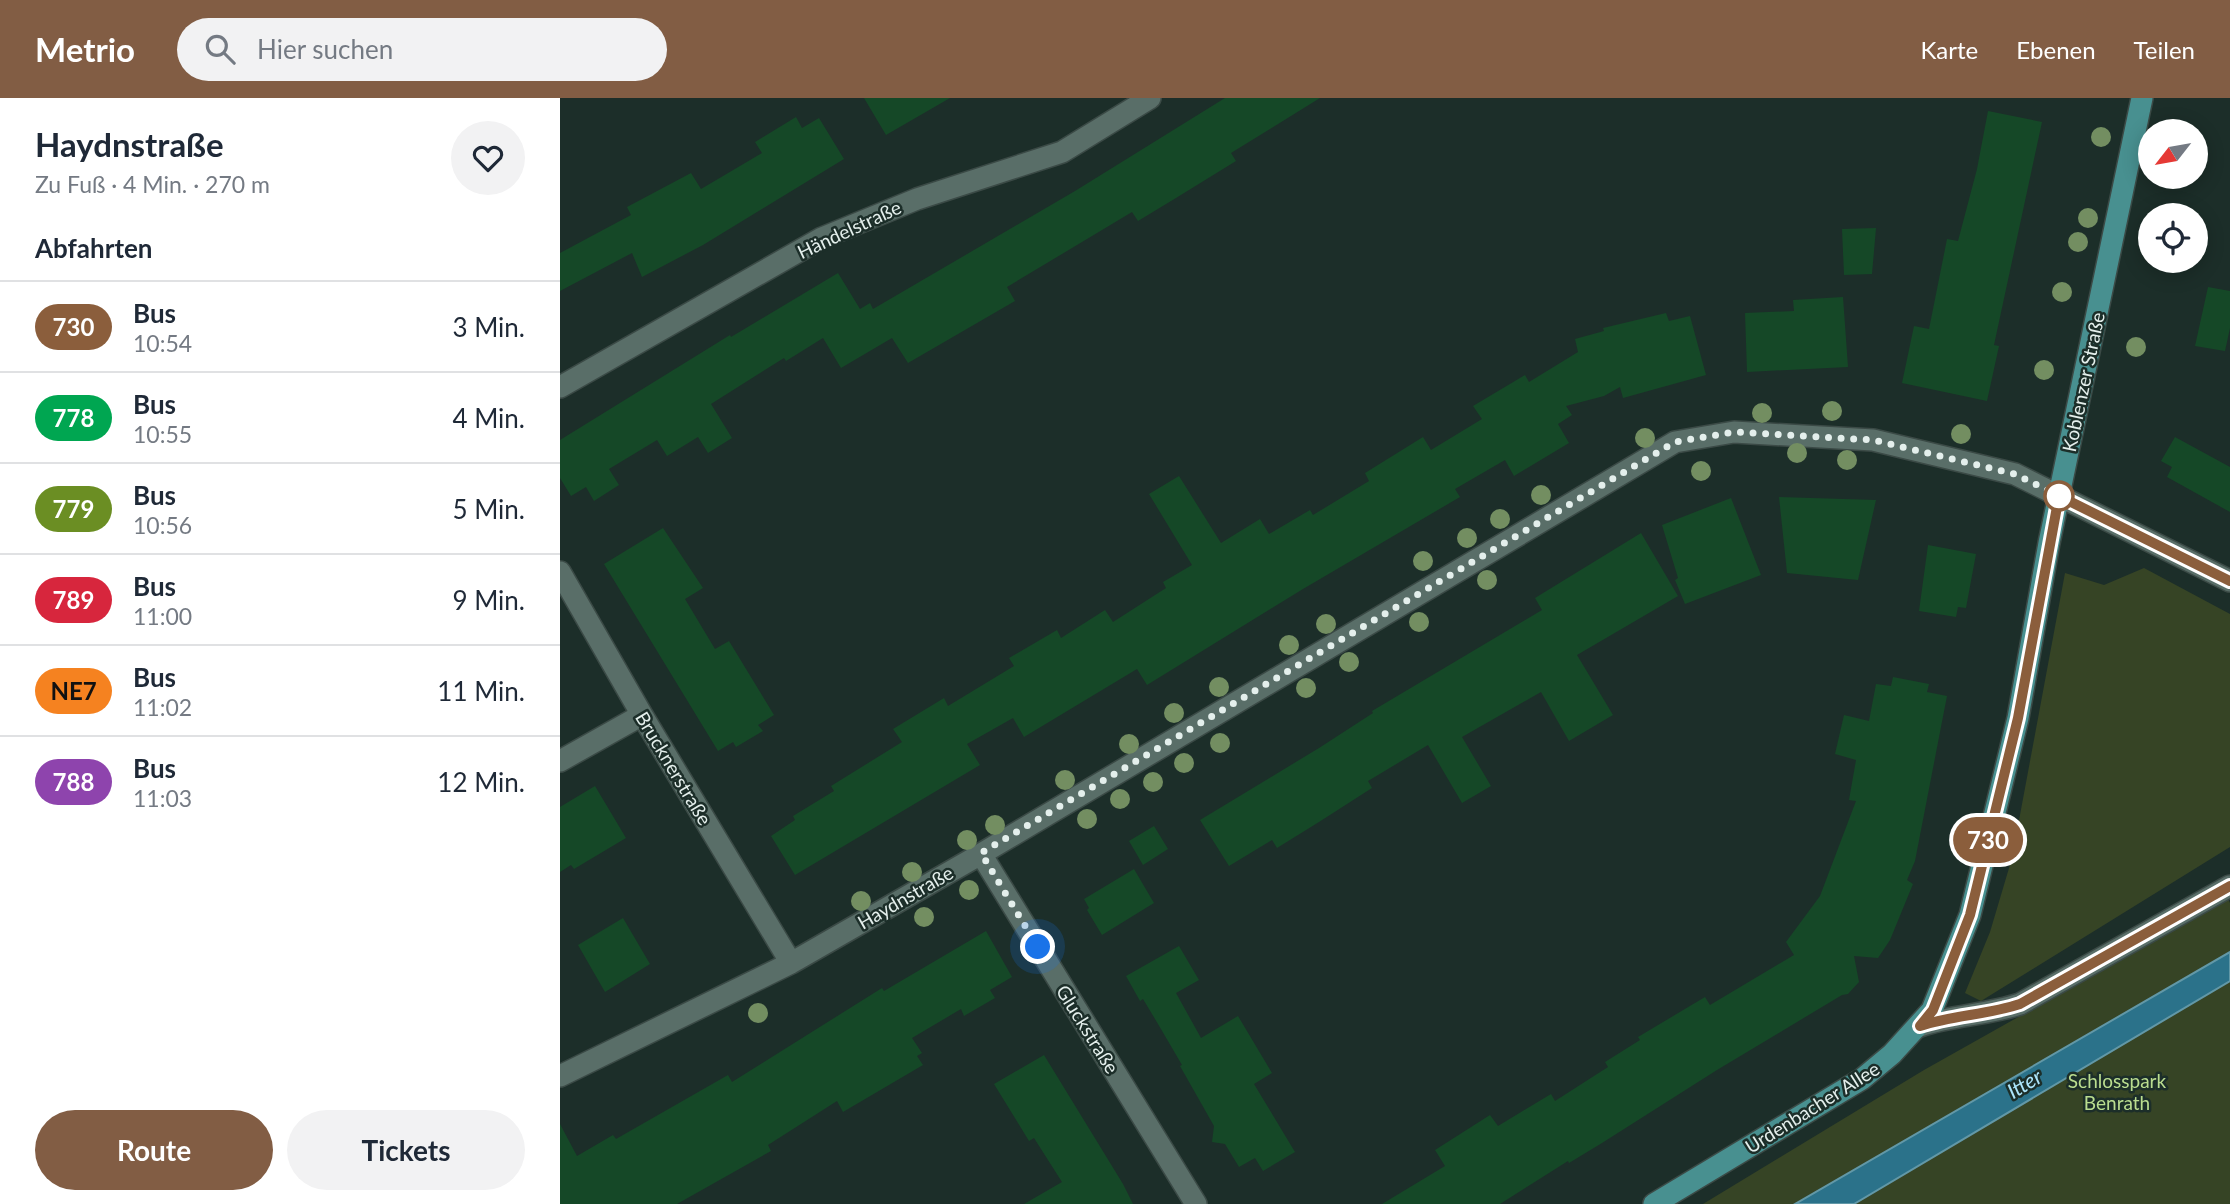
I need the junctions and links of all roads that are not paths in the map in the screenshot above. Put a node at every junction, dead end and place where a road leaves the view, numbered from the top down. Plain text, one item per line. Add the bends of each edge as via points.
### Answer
1 (1150, 98) edge
2 (2142, 98) edge
3 (560, 387) edge
4 (2059, 496) junction
5 (560, 572) edge
6 (2230, 581) edge
7 (642, 715) junction
8 (560, 761) edge
9 (981, 853) junction
10 (2230, 886) edge
11 (790, 963) junction
12 (1920, 1026) junction
13 (560, 1076) edge
14 (1196, 1204) edge
15 (1654, 1204) edge

1 - 3 street, Händelstraße via 1062,152 917,199 822,239
2 - 4 main road, Koblenzer Straße
4 - 6 street, Haydnstraße
4 - 9 street, Haydnstraße via 2015,474 1873,440 1734,432 1675,442
4 - 12 main road, Koblenzer Straße via 2018,718 1970,915 1933,1010
5 - 7 street, Brucknerstraße
7 - 8 street
7 - 11 street, Brucknerstraße
9 - 11 street, Haydnstraße
9 - 14 street, Gluckstraße
10 - 12 street, Urdenbacher Allee via 2020,1004
11 - 13 street, Haydnstraße
12 - 15 main road, Urdenbacher Allee via 1862,1079

